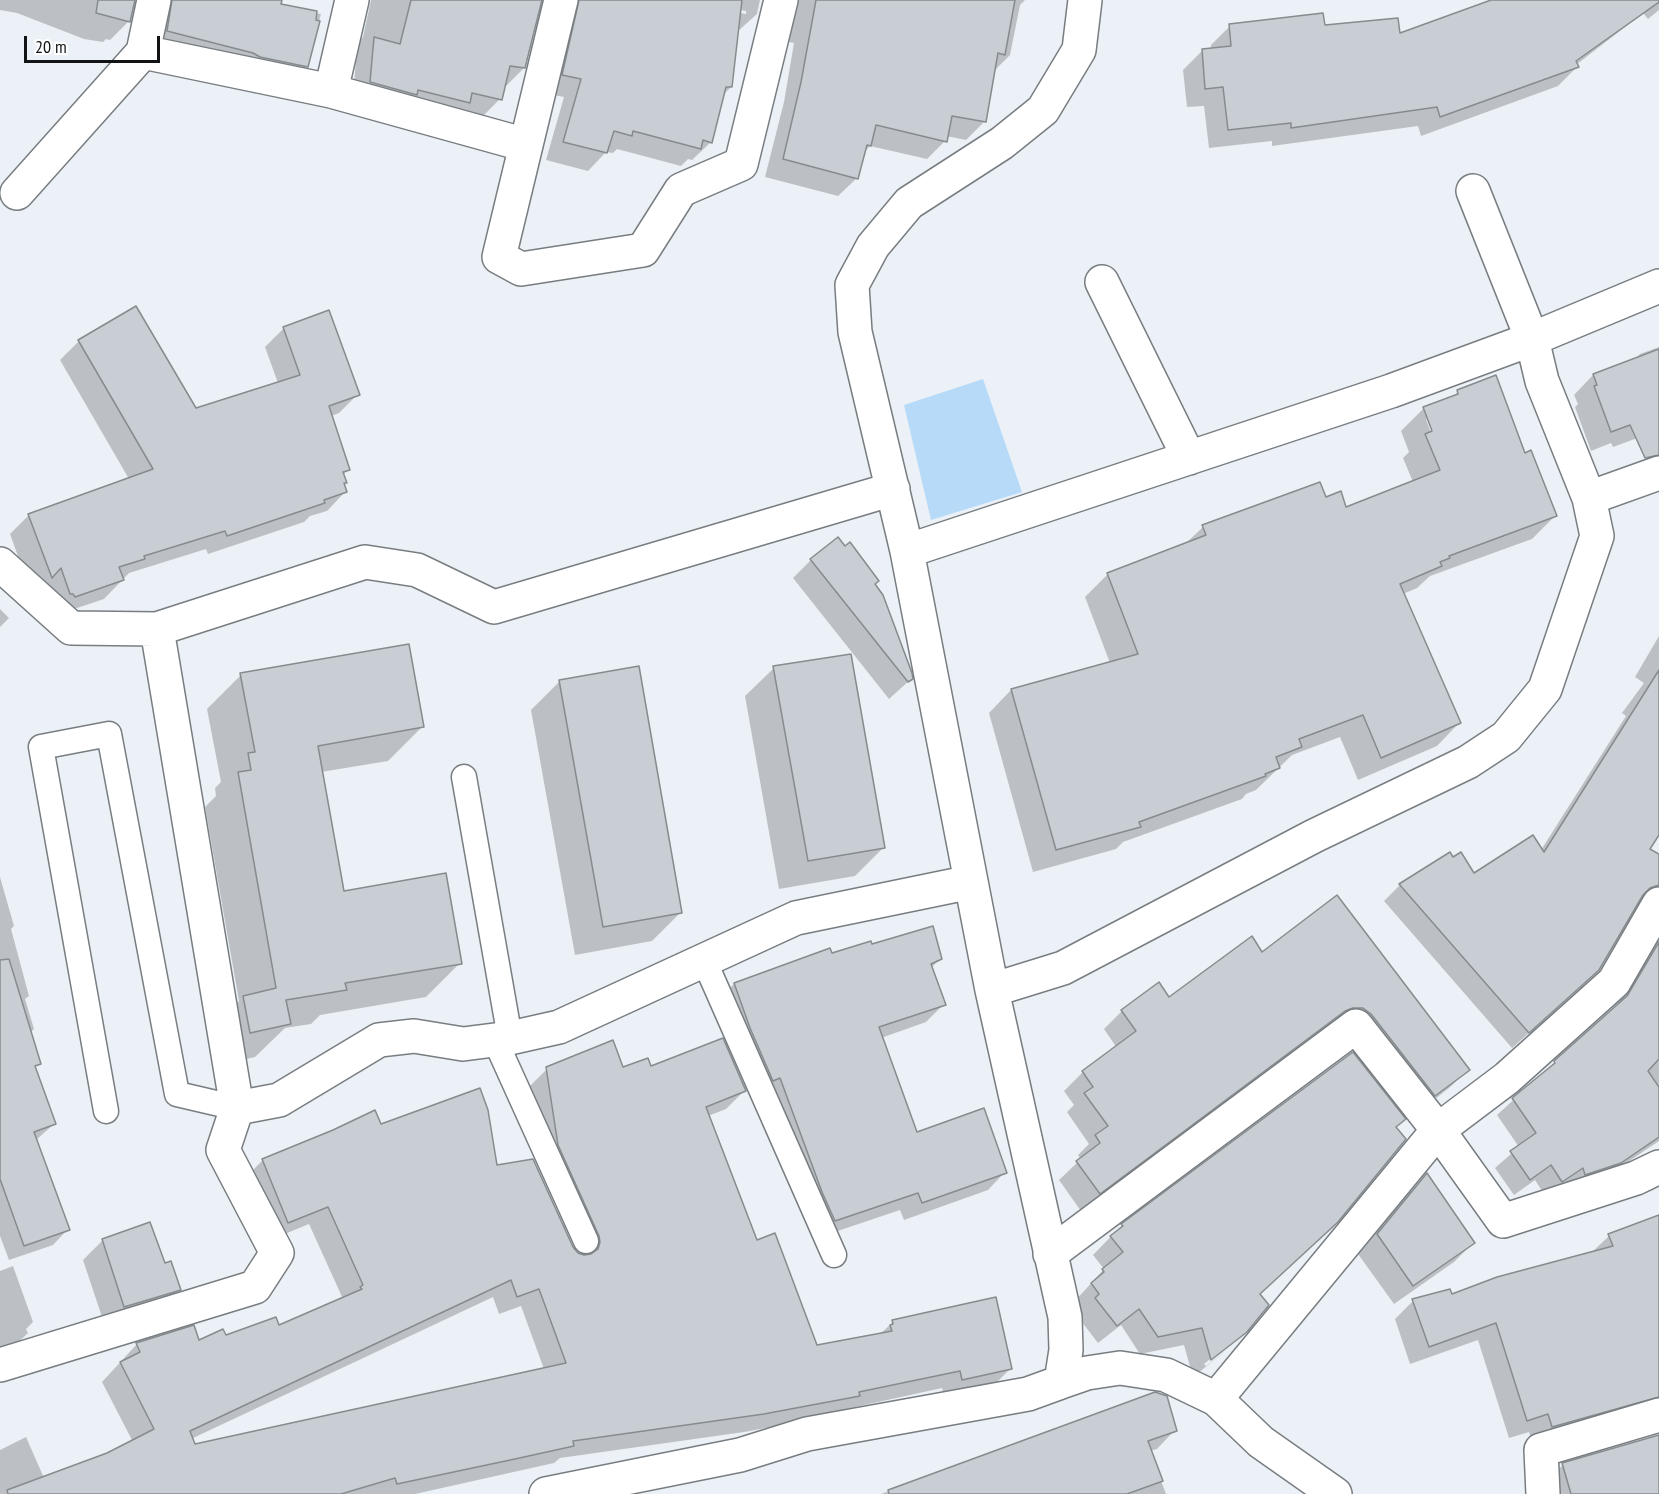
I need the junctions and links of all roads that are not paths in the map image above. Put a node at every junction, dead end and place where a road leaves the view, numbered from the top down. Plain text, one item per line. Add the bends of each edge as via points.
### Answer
1 (154, 0) edge
2 (352, 0) edge
3 (561, 0) edge
4 (781, 0) edge
5 (1085, 0) edge
6 (143, 52) junction
7 (331, 91) junction
8 (526, 145) junction
9 (1473, 191) dead end
10 (17, 193) dead end
11 (1102, 282) dead end
12 (1659, 286) edge
13 (1532, 339) junction
14 (1189, 458) junction
15 (1659, 473) edge
16 (893, 489) junction
17 (1588, 498) junction
18 (907, 551) junction
19 (0, 564) edge
20 (157, 629) junction
21 (464, 777) dead end
22 (971, 882) junction
23 (1659, 904) edge
24 (704, 960) junction
25 (992, 990) junction
26 (502, 1039) junction
27 (237, 1108) junction
28 (106, 1111) dead end
29 (1438, 1130) junction
30 (1659, 1167) edge
31 (586, 1240) dead end
32 (1050, 1254) junction
33 (834, 1255) dead end
34 (0, 1365) edge
35 (1061, 1382) junction
36 (1216, 1399) junction
37 (1659, 1415) edge
38 (546, 1494) edge
39 (1335, 1494) edge
40 (1543, 1494) edge

1 - 6 street
2 - 7 street
3 - 8 street
4 - 8 street via 741,164 681,190 643,250 521,269 499,257
5 - 16 street via 1079,50 1042,110 1002,143 909,203 873,246 852,285 855,332
6 - 7 street
6 - 10 street
7 - 8 street
9 - 13 street
11 - 14 street
12 - 13 street
13 - 14 street
13 - 17 street via 1542,381
14 - 18 street
15 - 17 street
16 - 18 street
16 - 20 street via 494,607 417,570 365,562
17 - 25 street via 1597,536 1545,689 1506,737 1468,762 1314,836 1063,968
18 - 22 street
19 - 20 street via 71,628
20 - 27 street
21 - 26 lane
22 - 24 street via 796,918
22 - 25 street
23 - 29 street via 1614,982 1507,1078
24 - 26 street via 559,1027
24 - 33 lane
25 - 32 street
26 - 27 street via 463,1044 414,1035 379,1040 279,1100
26 - 31 lane
27 - 28 lane via 177,1094 109,735 41,747
27 - 34 street via 223,1150 277,1253 255,1287
29 - 30 street via 1503,1221
29 - 32 street via 1356,1026
29 - 36 street
32 - 35 street via 1065,1317 1066,1350
35 - 36 street via 1119,1368 1166,1375
35 - 38 street via 1028,1395 807,1434 740,1455
36 - 39 street via 1260,1442
37 - 40 street via 1541,1450

